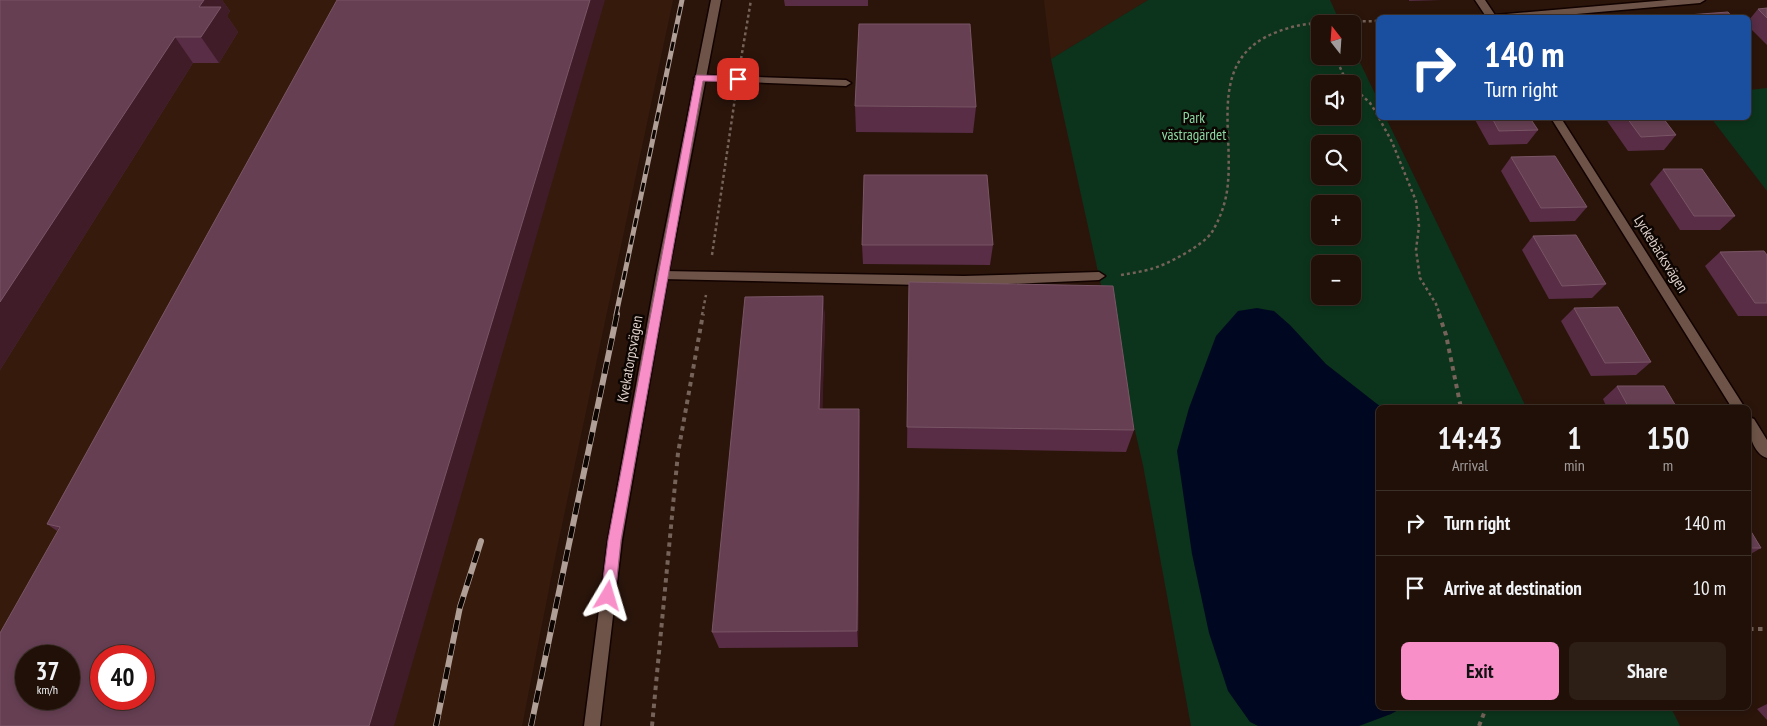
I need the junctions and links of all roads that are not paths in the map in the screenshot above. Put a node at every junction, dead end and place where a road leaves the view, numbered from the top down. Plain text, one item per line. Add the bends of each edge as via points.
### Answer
1 (716, 0) edge
2 (1480, 0) edge
3 (1700, 0) edge
4 (1490, 15) edge
5 (1527, 15) edge
6 (699, 78) junction
7 (846, 83) dead end
8 (1557, 120) edge
9 (662, 275) junction
10 (1099, 276) road end
11 (1737, 405) edge
12 (1751, 427) edge
13 (1767, 452) edge
14 (592, 726) edge

1 - 6 street, Kvekatorpsvägen
2 - 4 street
3 - 5 street
6 - 7 street
6 - 9 street, Kvekatorpsvägen
8 - 11 street, Lyckebäcksvägen
9 - 10 street via 964,281
9 - 14 street, Kvekatorpsvägen via 614,540
12 - 13 street

